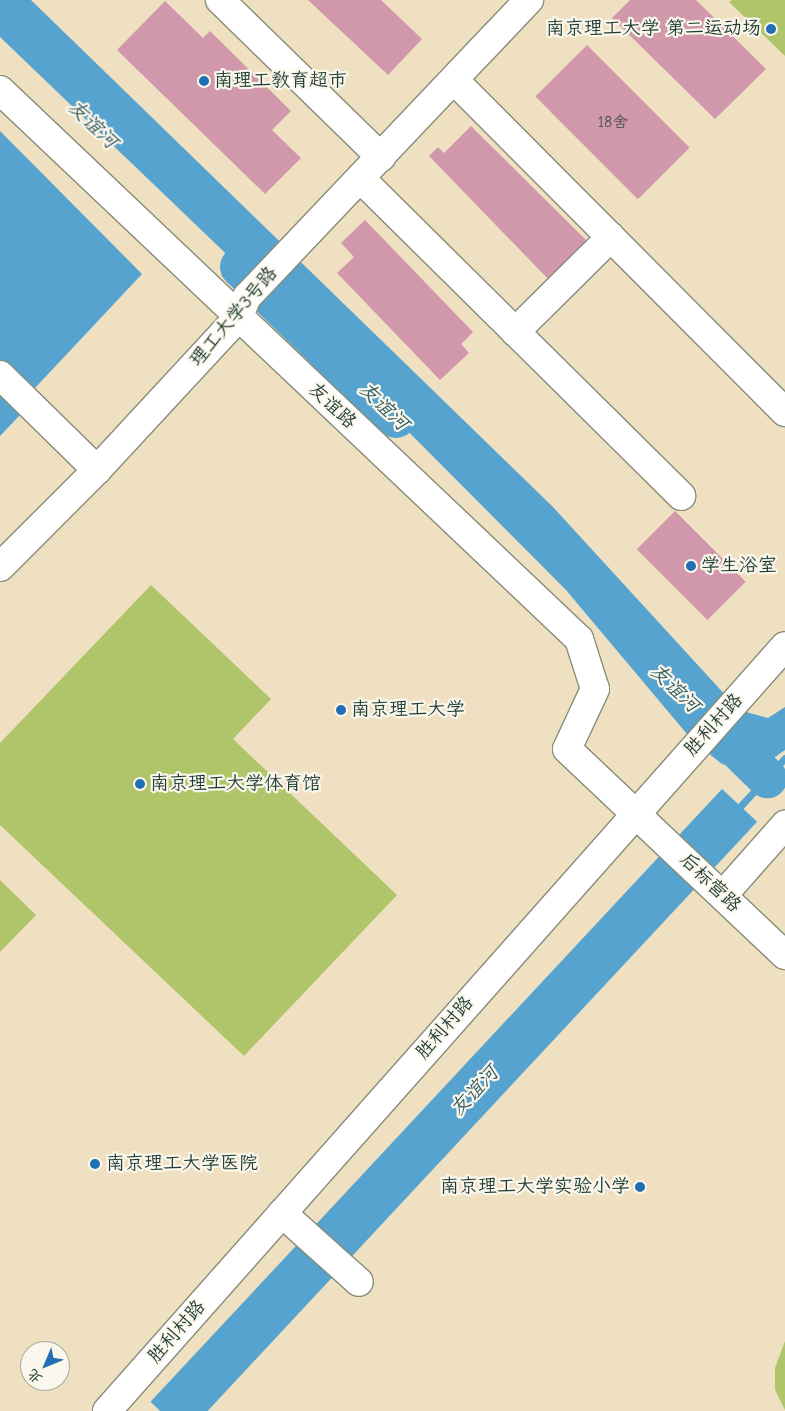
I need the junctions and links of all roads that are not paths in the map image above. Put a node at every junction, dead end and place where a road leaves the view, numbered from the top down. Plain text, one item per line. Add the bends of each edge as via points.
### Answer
1 (220, 0) edge
2 (530, 0) edge
3 (454, 80) junction
4 (0, 90) edge
5 (381, 157) junction
6 (360, 178) junction
7 (611, 237) junction
8 (242, 307) junction
9 (515, 332) junction
10 (3, 378) edge
11 (785, 412) edge
12 (97, 470) junction
13 (681, 496) dead end
14 (0, 567) edge
15 (777, 655) edge
16 (567, 749) joint
17 (644, 821) junction
18 (785, 825) edge
19 (722, 895) junction
20 (785, 955) edge
21 (282, 1213) junction
22 (359, 1282) dead end
23 (107, 1411) edge

1 - 5 street
2 - 3 street, 理工大学3号路
3 - 5 street, 理工大学3号路
3 - 7 street
4 - 8 street, 友谊路
5 - 6 street, 理工大学3号路
6 - 8 street, 理工大学3号路
6 - 9 street
7 - 9 street
7 - 11 street
8 - 12 street, 理工大学3号路
8 - 16 street, 友谊路 via 579,639 595,689
9 - 13 street
10 - 12 street
12 - 14 street, 理工大学3号路
15 - 17 street, 胜利村路 via 658,786
16 - 17 street, 后标营路
17 - 19 street, 后标营路
17 - 21 street, 胜利村路
18 - 19 street
19 - 20 street, 后标营路
21 - 22 street
21 - 23 street, 胜利村路

